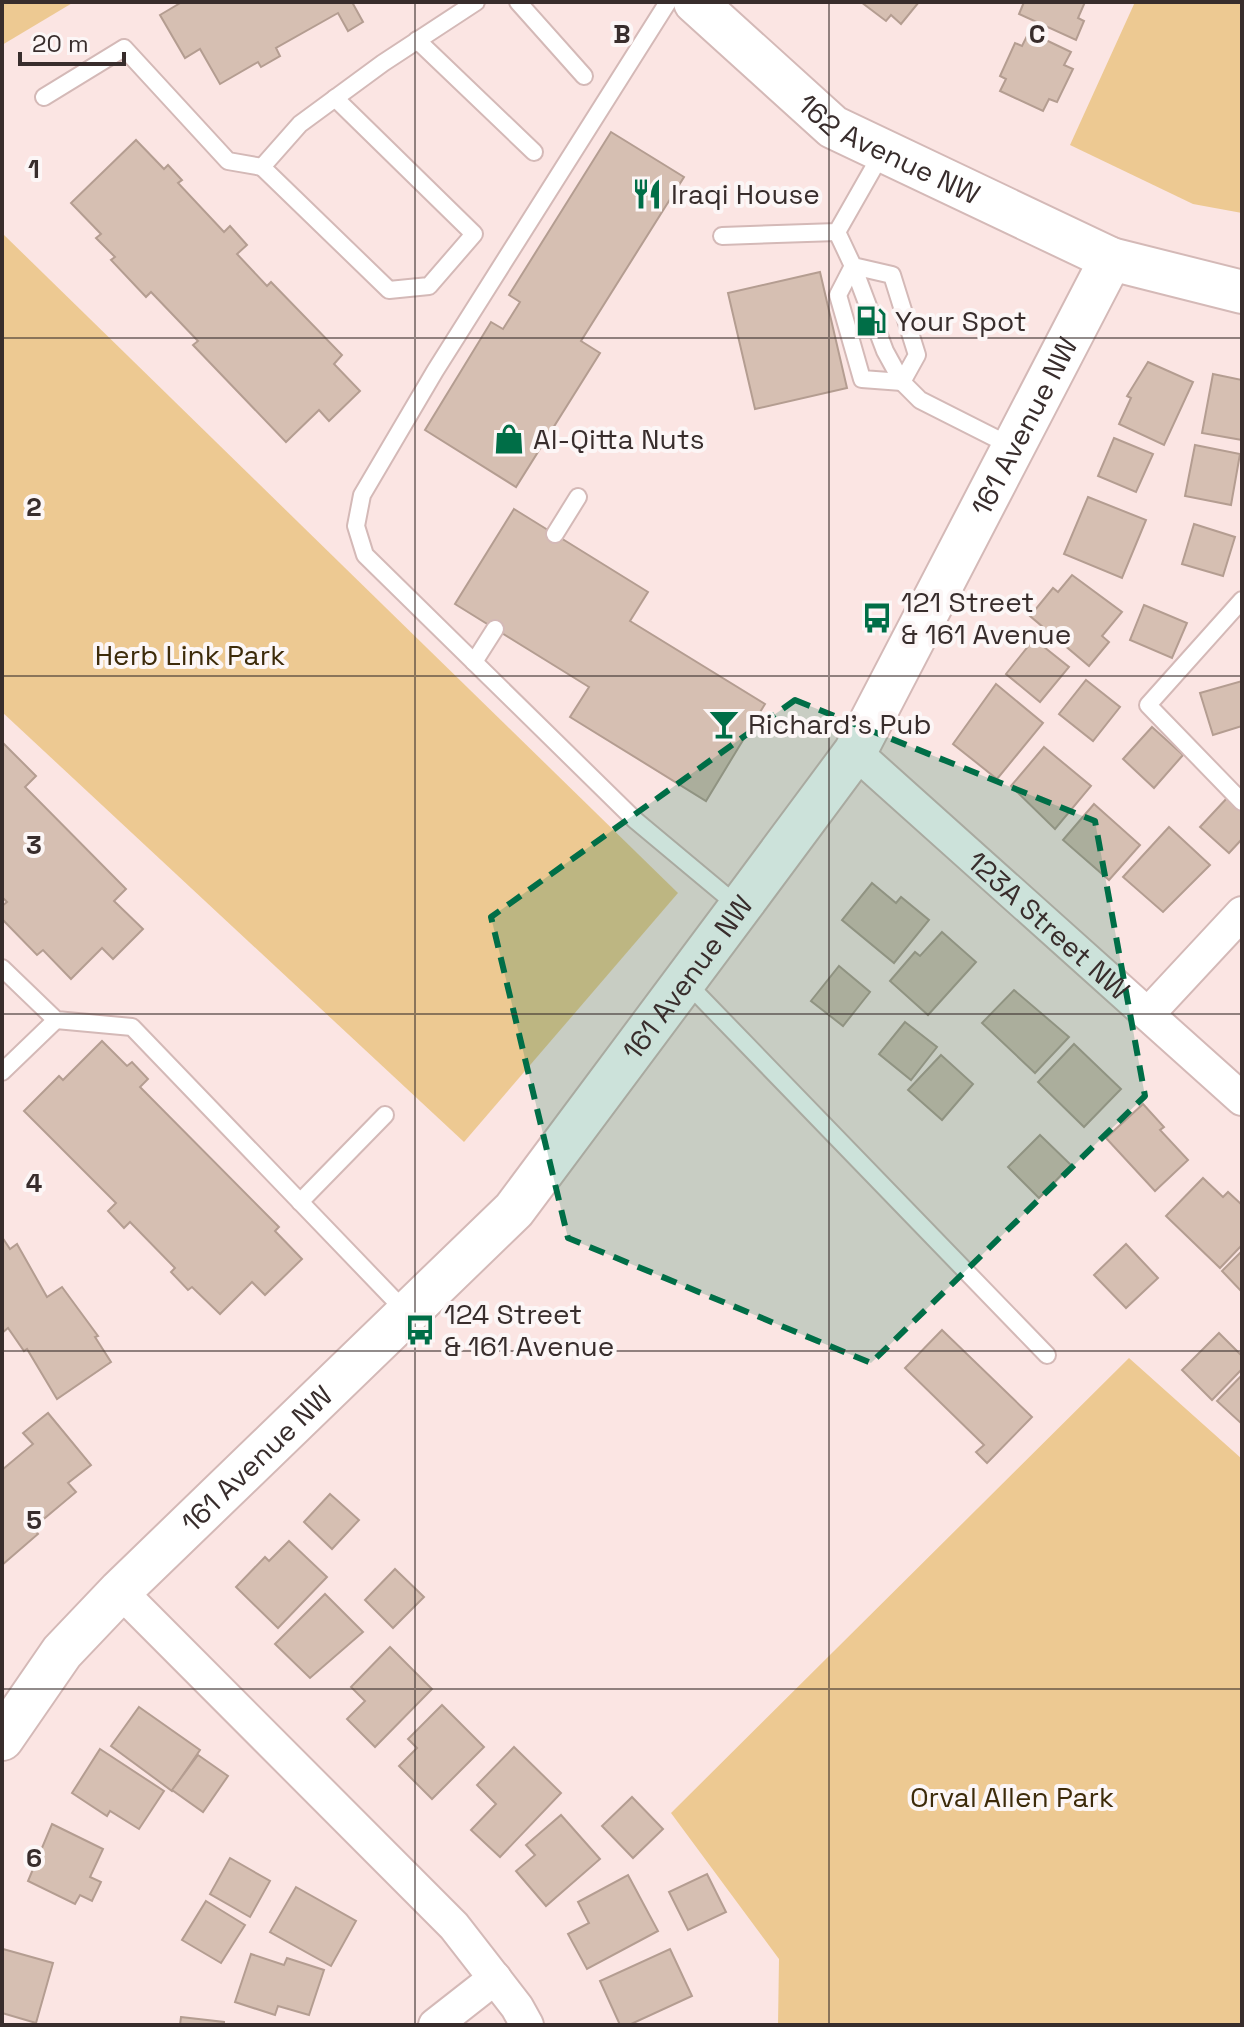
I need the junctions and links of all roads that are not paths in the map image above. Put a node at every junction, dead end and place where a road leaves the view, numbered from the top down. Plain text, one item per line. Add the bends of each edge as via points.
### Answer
1 (476, 2) edge
2 (518, 2) edge
3 (668, 2) edge
4 (695, 2) edge
5 (417, 40) junction
6 (584, 76) dead end
7 (44, 97) dead end
8 (335, 98) junction
9 (883, 151) junction
10 (534, 152) dead end
11 (262, 167) junction
12 (837, 232) junction
13 (722, 236) dead end
14 (1111, 259) junction
15 (853, 266) junction
16 (1242, 292) edge
17 (902, 382) junction
18 (1013, 447) junction
19 (578, 497) dead end
20 (555, 534) dead end
21 (1242, 600) edge
22 (495, 629) dead end
23 (474, 662) junction
24 (855, 752) junction
25 (1242, 802) edge
26 (740, 907) junction
27 (1242, 913) edge
28 (2, 968) edge
29 (685, 980) junction
30 (1148, 1014) junction
31 (56, 1020) junction
32 (2, 1072) edge
33 (1242, 1099) edge
34 (385, 1115) dead end
35 (300, 1202) junction
36 (408, 1314) junction
37 (1047, 1355) dead end
38 (120, 1591) junction
39 (2, 1739) edge
40 (495, 1978) junction
41 (435, 2025) edge
42 (527, 2025) edge

1 - 5 lane
2 - 6 lane
3 - 23 lane via 362,495 356,526 365,555
4 - 9 street, 162 Avenue NW via 833,127
5 - 8 lane
5 - 10 lane
7 - 11 lane via 124,48 228,161
8 - 11 lane via 300,124
8 - 11 lane via 474,234 429,286 389,290
9 - 12 lane
9 - 14 street, 162 Avenue NW
12 - 13 lane
12 - 15 lane
14 - 16 street, 162 Avenue NW
14 - 18 street, 161 Avenue NW
15 - 17 lane
15 - 17 lane via 892,275 917,355
15 - 17 lane via 838,295 862,379
17 - 18 lane via 920,400
18 - 24 street, 161 Avenue NW
19 - 20 lane
21 - 25 lane via 1148,705
22 - 23 lane
23 - 26 lane via 635,820
24 - 26 street, 161 Avenue NW
24 - 30 street, 123A Street NW
26 - 29 street, 161 Avenue NW
27 - 30 street
28 - 31 lane
29 - 36 street, 161 Avenue NW via 514,1210
29 - 37 lane
30 - 33 street, 123A Street NW
31 - 32 lane
31 - 35 lane via 132,1027
34 - 35 lane
35 - 36 lane
36 - 38 street, 161 Avenue NW
38 - 39 street, 161 Avenue NW via 62,1652
38 - 40 street via 454,1926
40 - 41 street
40 - 42 street

